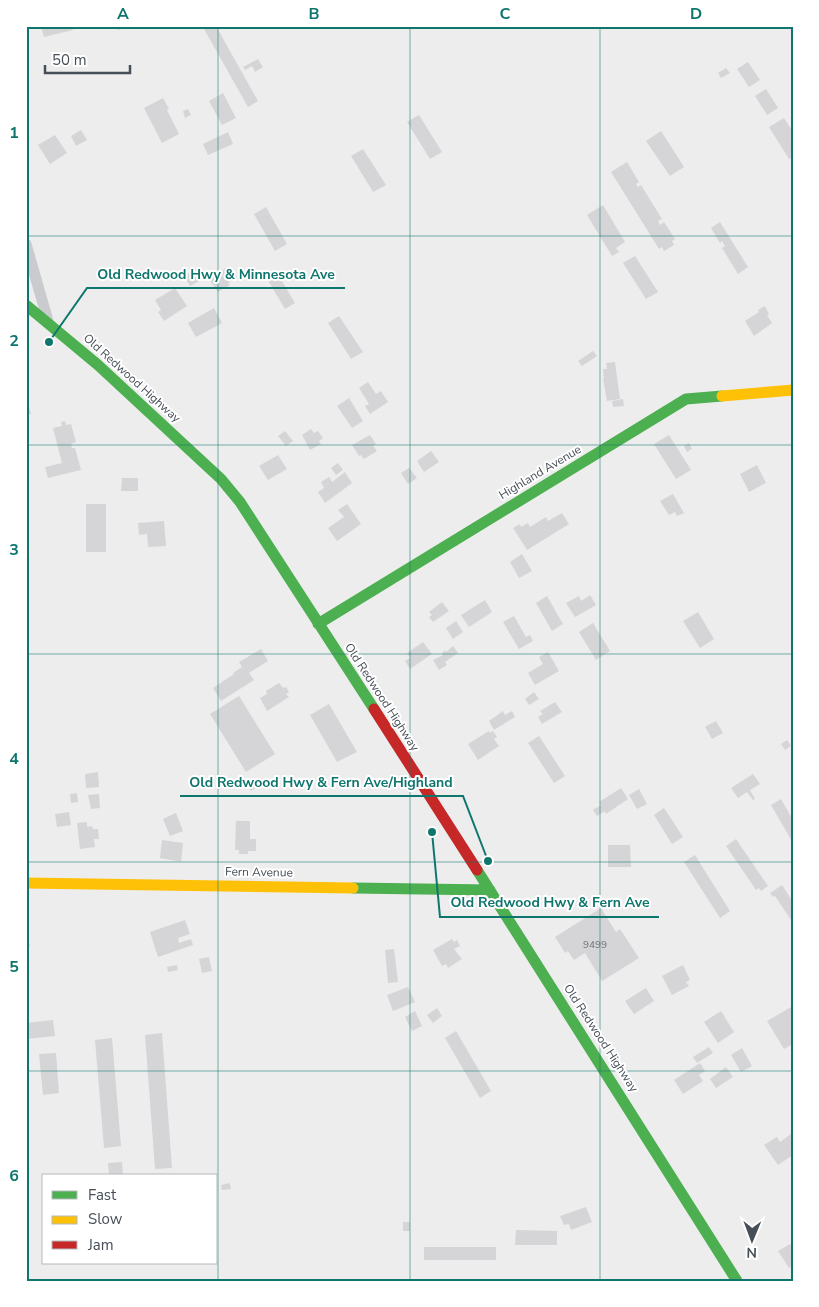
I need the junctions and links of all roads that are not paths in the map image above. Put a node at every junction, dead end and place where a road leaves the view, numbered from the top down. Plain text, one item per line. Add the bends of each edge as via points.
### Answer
1 (26, 244) edge
2 (26, 304) edge
3 (48, 322) junction
4 (793, 390) edge
5 (318, 624) junction
6 (26, 882) edge
7 (490, 890) junction
8 (737, 1281) edge

1 - 3 street
2 - 3 main road, Old Redwood Highway
3 - 5 main road, Old Redwood Highway via 221,480 250,516
4 - 5 main road, Highland Avenue via 686,399
5 - 7 main road, Old Redwood Highway
6 - 7 main road, Fern Avenue
7 - 8 main road, Old Redwood Highway

